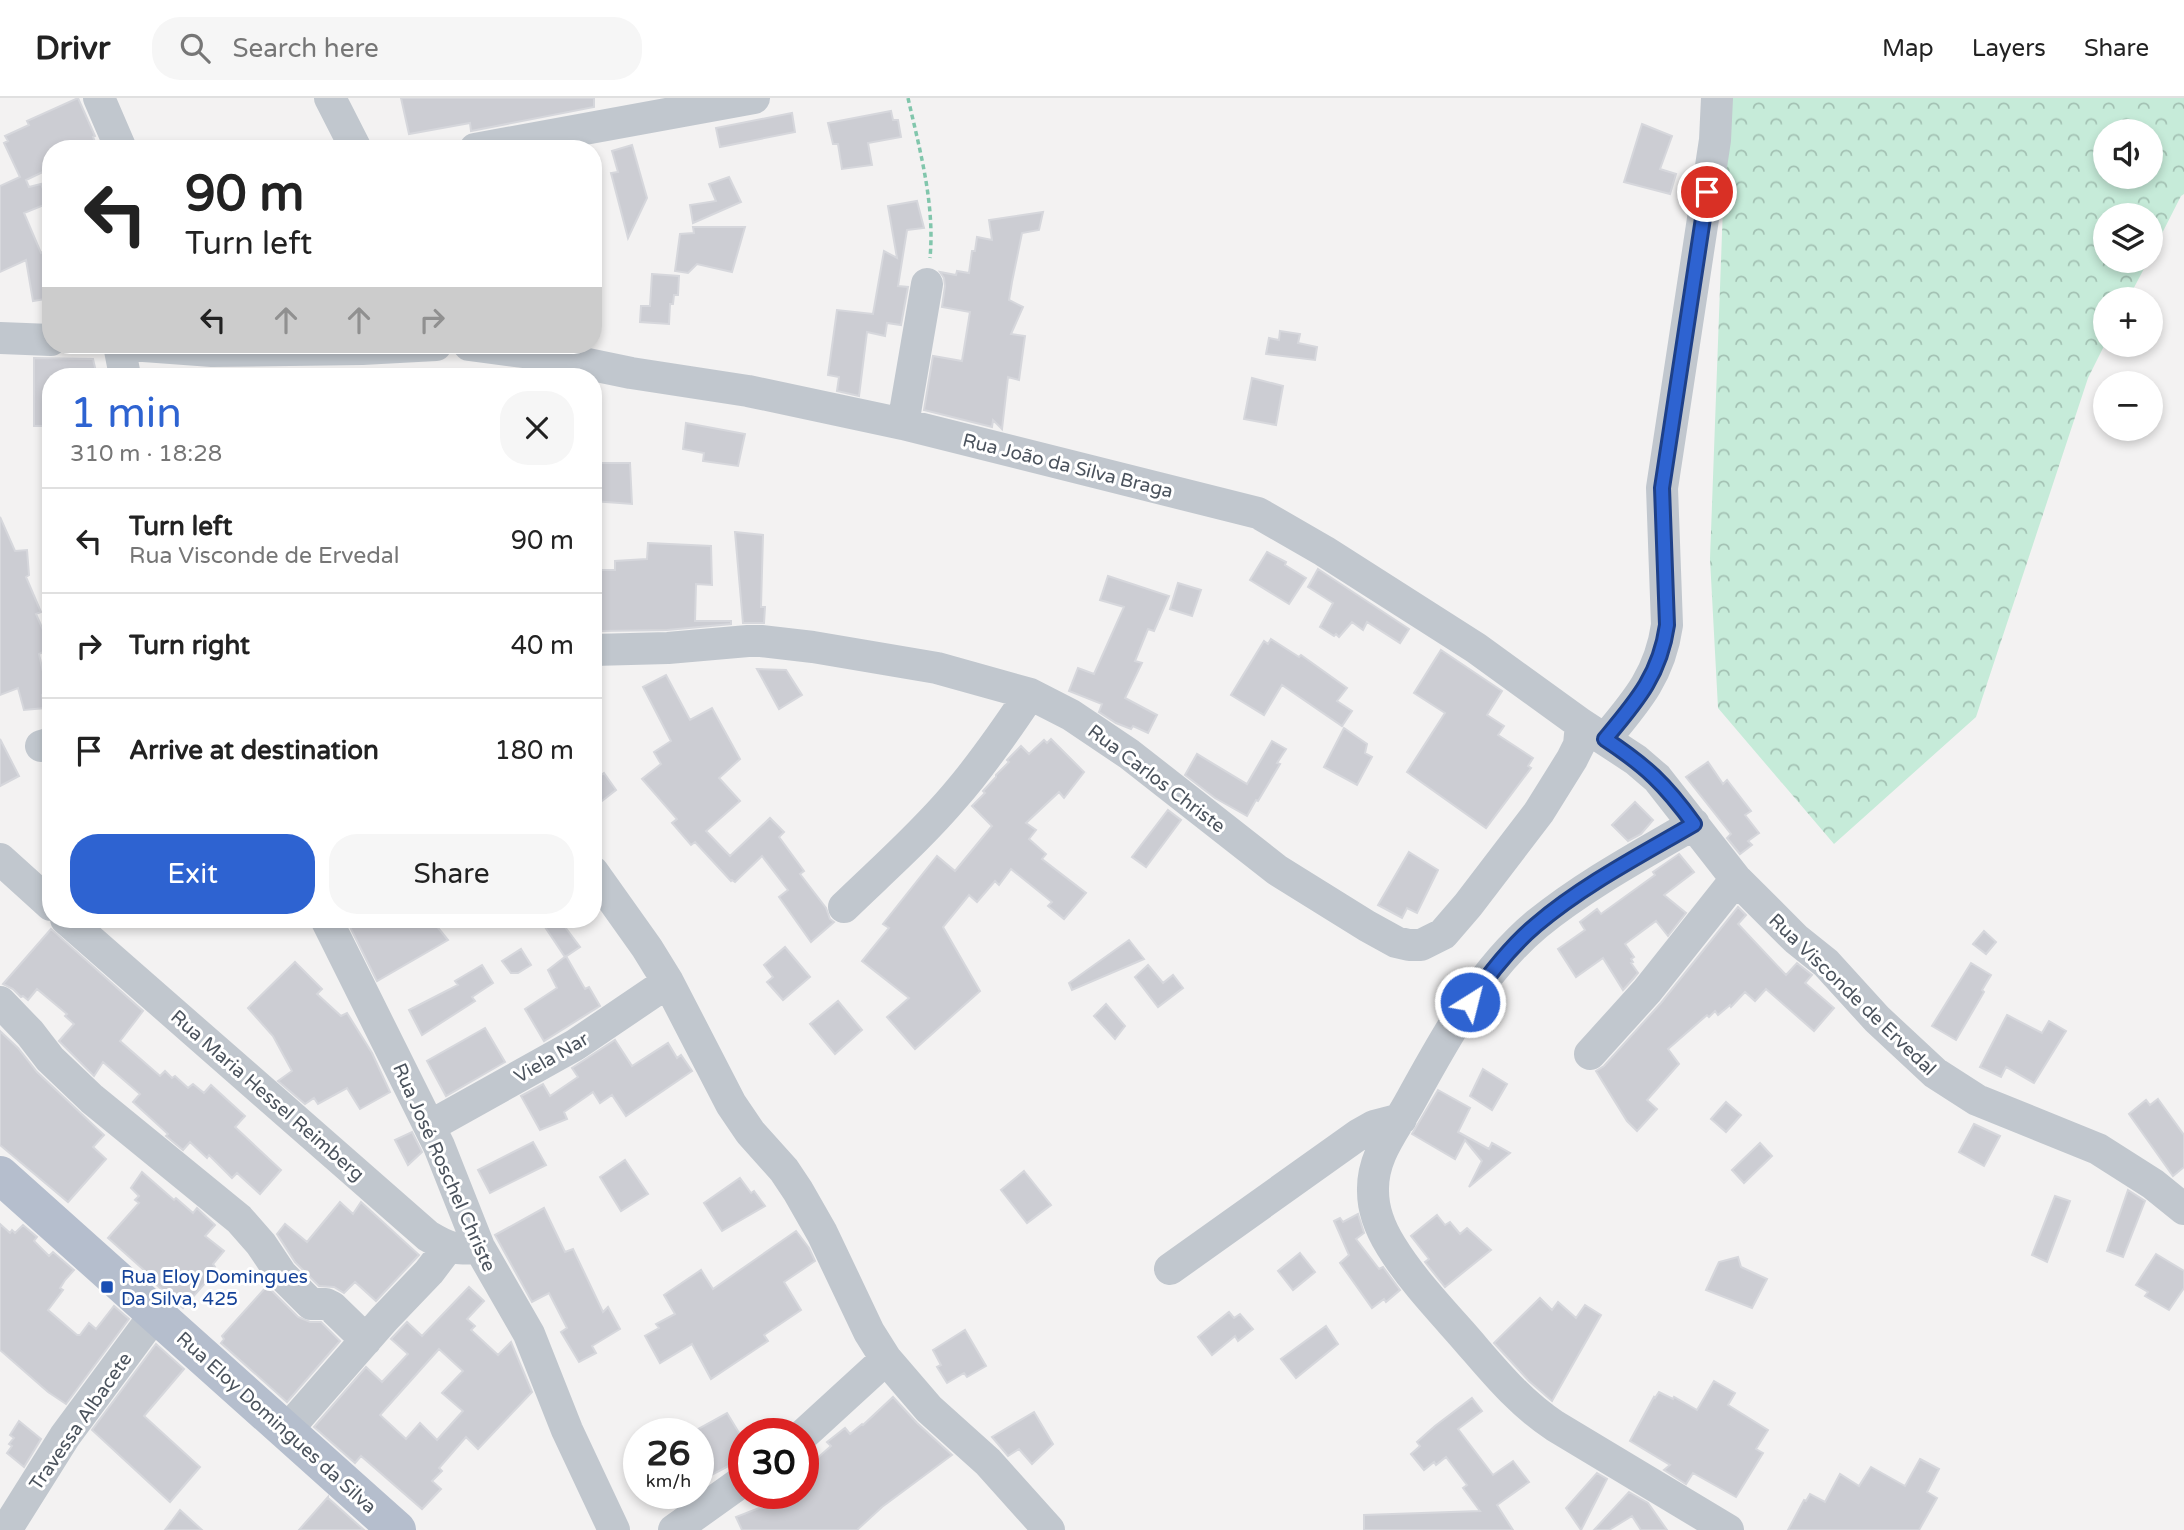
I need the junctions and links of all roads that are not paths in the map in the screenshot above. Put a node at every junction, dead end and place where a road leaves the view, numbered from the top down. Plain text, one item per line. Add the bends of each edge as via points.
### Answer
1 (99, 98) edge
2 (330, 98) edge
3 (754, 98) edge
4 (1717, 98) edge
5 (117, 140) edge
6 (351, 140) edge
7 (524, 140) edge
8 (927, 284) road end
9 (0, 337) edge
10 (42, 339) edge
11 (539, 354) edge
12 (903, 425) junction
13 (602, 650) edge
14 (1030, 694) junction
15 (1593, 731) junction
16 (1694, 824) junction
17 (0, 859) edge
18 (1737, 879) junction
19 (602, 885) edge
20 (42, 897) edge
21 (844, 907) dead end
22 (76, 928) edge
23 (331, 928) edge
24 (668, 982) junction
25 (0, 1002) edge
26 (1590, 1054) dead end
27 (1401, 1119) junction
28 (430, 1126) junction
29 (0, 1175) edge
30 (2184, 1209) edge
31 (448, 1247) junction
32 (479, 1247) junction
33 (1170, 1269) dead end
34 (156, 1313) junction
35 (366, 1340) junction
36 (886, 1359) junction
37 (819, 1420) edge
38 (286, 1431) junction
39 (728, 1491) edge
40 (6, 1530) edge
41 (397, 1530) edge
42 (614, 1530) edge
43 (674, 1530) edge
44 (1049, 1530) edge
45 (1728, 1530) edge

1 - 5 street
2 - 6 street
3 - 7 street
4 - 15 street via 1715,140 1662,488 1664,647 1643,693
8 - 12 street
9 - 10 street
11 - 12 street, Rua João da Silva Braga via 748,391
12 - 15 street, Rua João da Silva Braga via 1258,513 1476,648
13 - 14 street, Rua Carlos Christe via 761,641 937,668
14 - 15 street, Rua Carlos Christe via 1129,754 1277,870 1367,926 1409,944 1421,944 1451,926 1539,812 1579,745
14 - 21 street via 953,799
15 - 16 street, Rua Visconde de Ervedal via 1657,778
16 - 18 street, Rua Visconde de Ervedal
16 - 27 street via 1582,892 1519,941 1470,1002
17 - 20 street
18 - 26 street
18 - 30 street, Rua Visconde de Ervedal via 1935,1073 1989,1105 2098,1149
19 - 24 street
22 - 31 street, Rua Maria Hessel Reimberg via 428,1236
23 - 28 street, Rua José Roschel Christe
24 - 28 street, Viela Nar via 575,1045
24 - 36 street via 731,1104 808,1206
25 - 35 street via 92,1099 239,1219 298,1292 311,1304 332,1307
27 - 33 street via 1358,1135
27 - 45 street via 1382,1149 1373,1191 1382,1228 1407,1268 1532,1411
28 - 32 street, Rua José Roschel Christe
29 - 34 main road, Rua Eloy Domingues da Silva
31 - 32 street
31 - 35 street
32 - 42 street, Rua José Roschel Christe via 529,1334
34 - 38 main road, Rua Eloy Domingues da Silva
34 - 40 street, Travessa Albacete via 65,1436
35 - 38 street
36 - 37 street
36 - 44 street
38 - 41 main road, Rua Eloy Domingues da Silva
39 - 43 street

